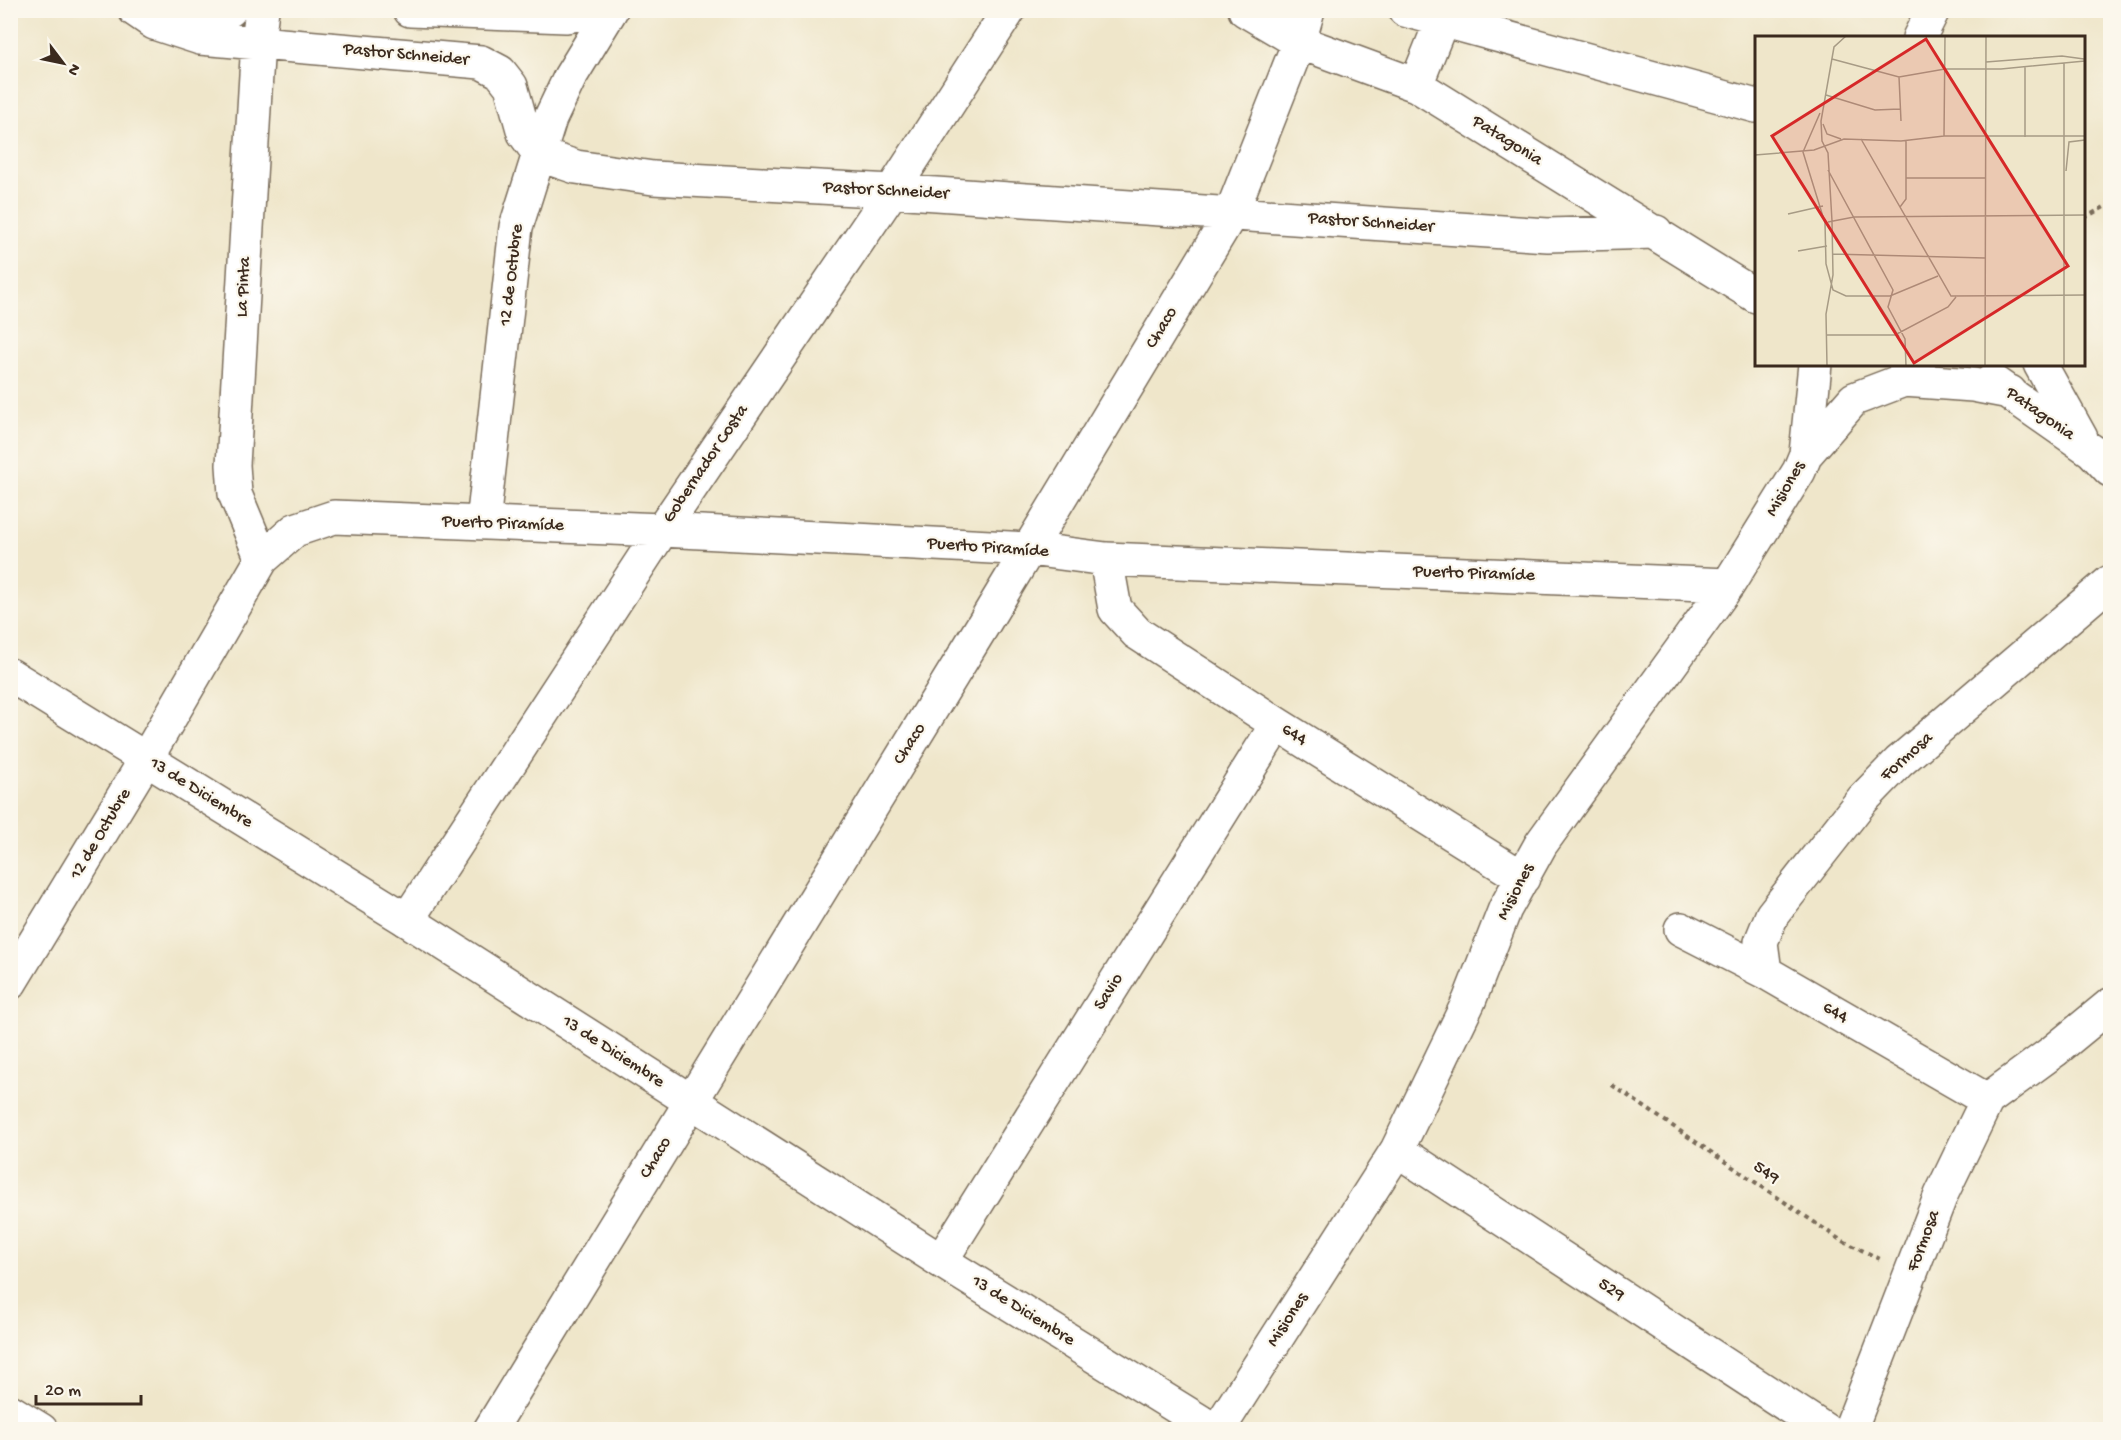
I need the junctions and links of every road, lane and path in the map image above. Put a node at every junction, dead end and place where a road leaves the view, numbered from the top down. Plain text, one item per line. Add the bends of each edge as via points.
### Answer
1 (135, 10) edge
2 (230, 10) edge
3 (410, 10) edge
4 (609, 10) edge
5 (1009, 10) edge
6 (1245, 10) edge
7 (1308, 10) edge
8 (1405, 10) edge
9 (1933, 10) edge
10 (1444, 15) edge
11 (260, 26) edge
12 (177, 30) junction
13 (1920, 36) edge
14 (1299, 42) junction
15 (1416, 85) junction
16 (1755, 106) edge
17 (540, 155) junction
18 (892, 191) junction
19 (2110, 204) edge
20 (1231, 214) junction
21 (2085, 217) edge
22 (1656, 232) junction
23 (1755, 295) edge
24 (1815, 366) edge
25 (1967, 366) edge
26 (2041, 366) edge
27 (2010, 392) junction
28 (2086, 447) junction
29 (1806, 454) junction
30 (2110, 470) edge
31 (483, 523) junction
32 (662, 530) junction
33 (1029, 549) junction
34 (262, 559) junction
35 (1106, 559) junction
36 (2110, 582) edge
37 (1728, 585) junction
38 (10, 675) edge
39 (1276, 724) junction
40 (146, 759) junction
41 (1523, 878) junction
42 (406, 920) junction
43 (1681, 929) dead end
44 (1765, 972) junction
45 (10, 983) edge
46 (2110, 1005) edge
47 (1612, 1085) dead end
48 (1987, 1100) junction
49 (691, 1102) junction
50 (1397, 1150) junction
51 (941, 1261) junction
52 (1911, 1274) junction
53 (10, 1411) edge
54 (41, 1430) edge
55 (490, 1430) edge
56 (1216, 1430) edge
57 (1825, 1430) edge
58 (1850, 1430) edge

1 - 12 street, Pastor Schneider via 154,23
2 - 12 street
3 - 4 street via 566,16
4 - 17 street, 12 de Octubre via 550,119
5 - 18 street, Gobernador Costa
6 - 14 street, Patagonia
7 - 14 street, Chaco
8 - 10 street
9 - 13 street
10 - 15 street
10 - 16 street
11 - 12 street, Pastor Schneider via 200,38
11 - 17 street, Pastor Schneider via 481,62 500,72 511,86 524,133
11 - 34 street, La Pinta via 233,465 236,494
14 - 15 street, Patagonia
14 - 20 street, Chaco
15 - 22 street, Patagonia
17 - 18 street, Pastor Schneider via 576,167 653,178
17 - 31 street, 12 de Octubre via 516,226
18 - 20 street, Pastor Schneider
18 - 32 street, Gobernador Costa
19 - 21 path
20 - 22 street, Pastor Schneider via 1548,236
20 - 33 street, Chaco
22 - 23 street, Patagonia
24 - 29 street, Misiones
25 - 27 street, Patagonia
26 - 28 street
27 - 28 street, Patagonia
27 - 29 street via 1904,380 1854,399
28 - 30 street, Patagonia
29 - 37 street, Misiones
31 - 32 street, Puerto Piramíde
31 - 34 street, Puerto Piramíde via 334,517 295,530
32 - 33 street, Puerto Piramíde
32 - 42 street, Gobernador Costa
33 - 35 street, Puerto Piramíde
33 - 49 street, Chaco
34 - 40 street, 12 de Octubre
35 - 37 street, Puerto Piramíde
35 - 39 street, 644 via 1115,609 1137,633
36 - 44 street, Formosa via 1899,762 1863,799 1772,915 1761,942
37 - 41 street, Misiones via 1541,844
38 - 40 street, 13 de Diciembre
39 - 41 street, 644
39 - 51 street, Savio
40 - 42 street, 13 de Diciembre
40 - 45 street, 12 de Octubre
41 - 50 street, Misiones via 1505,909 1469,1001
42 - 49 street, 13 de Diciembre
43 - 44 street, 644
44 - 48 street, 644
46 - 48 street, Formosa
47 - 52 path, 549 via 1839,1239
48 - 52 street, Formosa via 1941,1196
49 - 51 street, 13 de Diciembre
49 - 55 street, Chaco
50 - 56 street, Misiones
50 - 57 street, 529
51 - 56 street, 13 de Diciembre
52 - 58 street, Formosa
53 - 54 street

